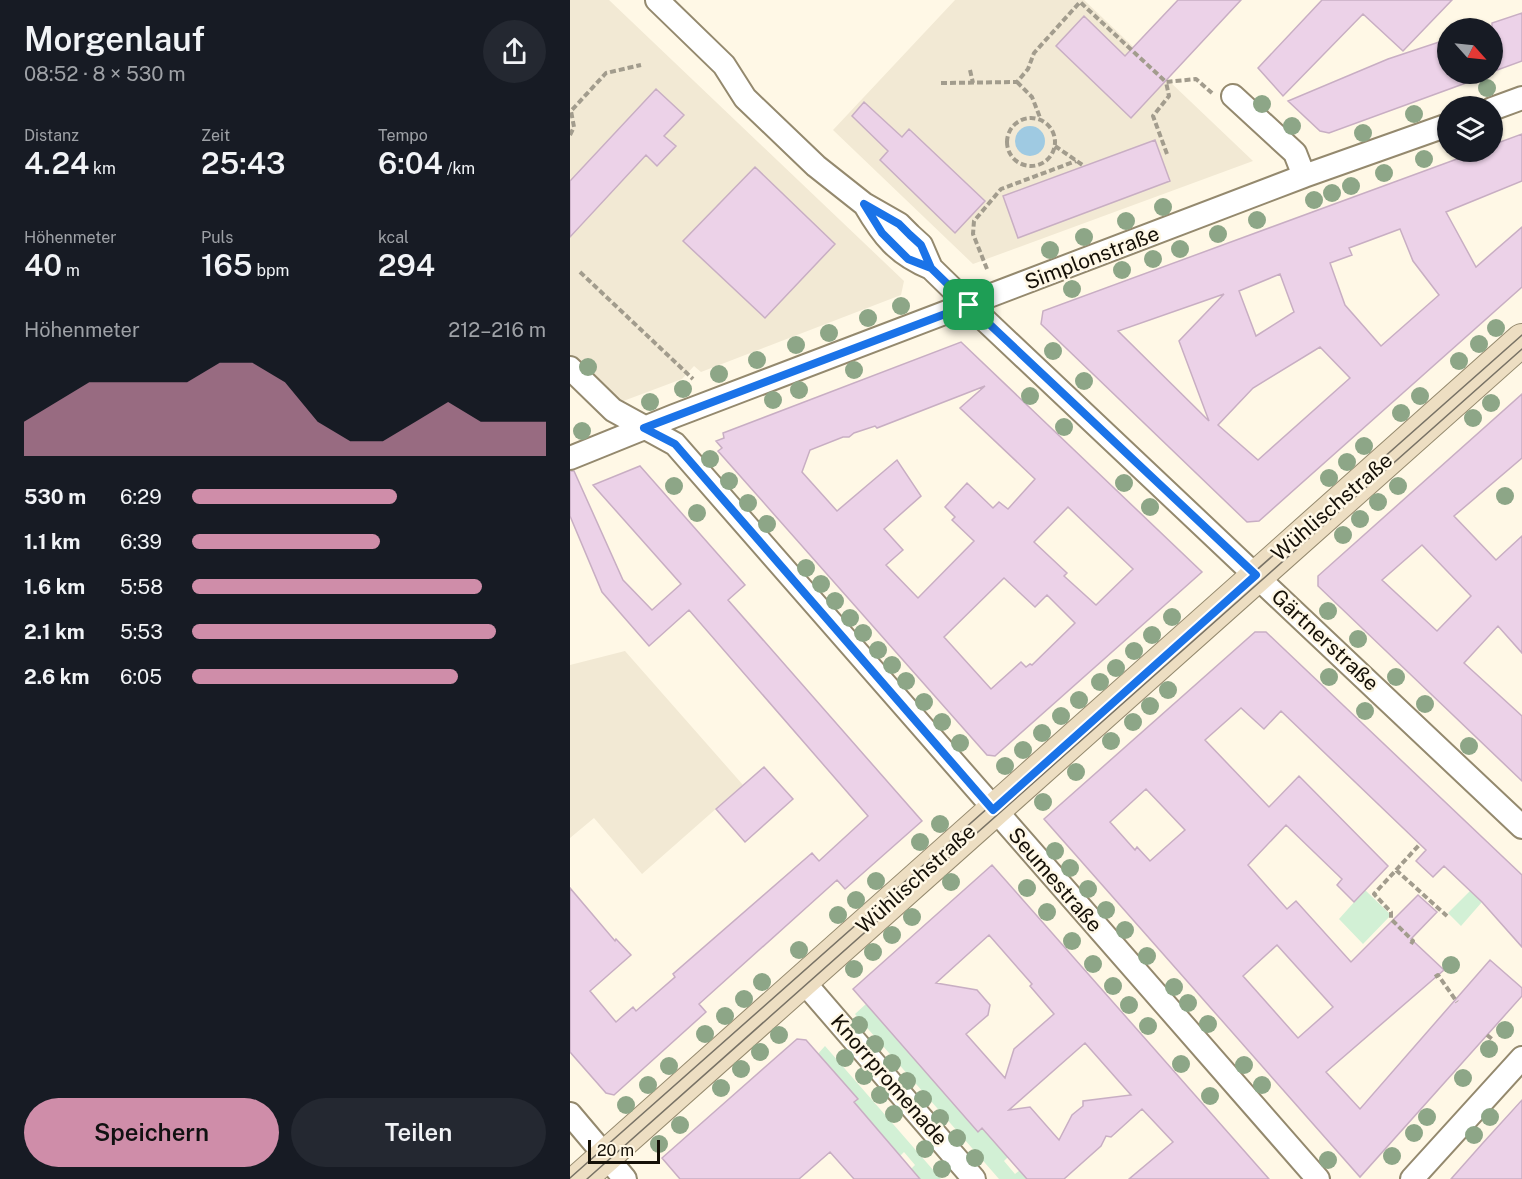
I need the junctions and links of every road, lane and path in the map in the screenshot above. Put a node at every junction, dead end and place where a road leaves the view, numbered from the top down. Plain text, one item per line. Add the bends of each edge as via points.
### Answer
1 (657, 0) edge
2 (641, 65) dead end
3 (970, 70) dead end
4 (1017, 82) junction
5 (1166, 82) junction
6 (941, 83) dead end
7 (973, 83) junction
8 (1225, 97) joint
9 (1522, 98) edge
10 (1503, 105) edge
11 (1041, 120) junction
12 (1437, 129) edge
13 (570, 135) edge
14 (1055, 146) junction
15 (1167, 154) dead end
16 (1077, 161) junction
17 (1084, 166) dead end
18 (1304, 176) junction
19 (987, 269) dead end
20 (580, 272) dead end
21 (969, 305) junction
22 (1522, 340) edge
23 (570, 368) edge
24 (693, 379) dead end
25 (644, 428) junction
26 (570, 458) edge
27 (1256, 575) junction
28 (993, 810) junction
29 (1522, 827) edge
30 (1420, 844) dead end
31 (1396, 870) junction
32 (1447, 916) dead end
33 (1411, 944) dead end
34 (1435, 977) dead end
35 (803, 981) junction
36 (1457, 1002) dead end
37 (1487, 1035) dead end
38 (1492, 1040) dead end
39 (1522, 1058) edge
40 (570, 1114) edge
41 (615, 1167) edge
42 (580, 1179) edge
43 (974, 1179) edge
44 (1318, 1179) edge
45 (1412, 1179) edge

1 - 21 street, Gärtnerstraße via 724,65 745,98 816,166 864,204 899,224 921,245 931,268
2 - 13 path via 606,72 571,111 574,127
3 - 7 path
4 - 5 path via 1034,53 1080,2
4 - 7 path
4 - 11 path via 1032,97
5 - 8 path via 1196,79
5 - 15 path via 1169,96 1153,116
6 - 7 path
8 - 18 street via 1295,153
9 - 10 street
11 - 14 path via 1052,131
11 - 14 path via 1025,119 1011,127 1006,142 1008,150 1018,163 1033,167 1047,160
12 - 18 street, Simplonstraße
14 - 16 path
16 - 17 path
16 - 19 path via 1001,189 974,220 973,234
18 - 21 street, Simplonstraße
20 - 24 path
21 - 25 street, Simplonstraße
21 - 27 street, Gärtnerstraße
22 - 27 street, Wühlischstraße
23 - 25 street, Seumestraße via 613,410
25 - 26 street, Simplonstraße
25 - 28 street, Seumestraße via 675,444
27 - 28 street, Wühlischstraße
27 - 29 street, Gärtnerstraße
28 - 35 street, Wühlischstraße
28 - 44 street, Seumestraße
30 - 31 path
31 - 32 path
31 - 33 path via 1374,894 1413,941
34 - 36 path via 1438,975
35 - 41 street, Wühlischstraße
35 - 43 street, Knorrpromenade
37 - 38 path
39 - 45 street
40 - 41 street
41 - 42 street, Wühlischstraße

